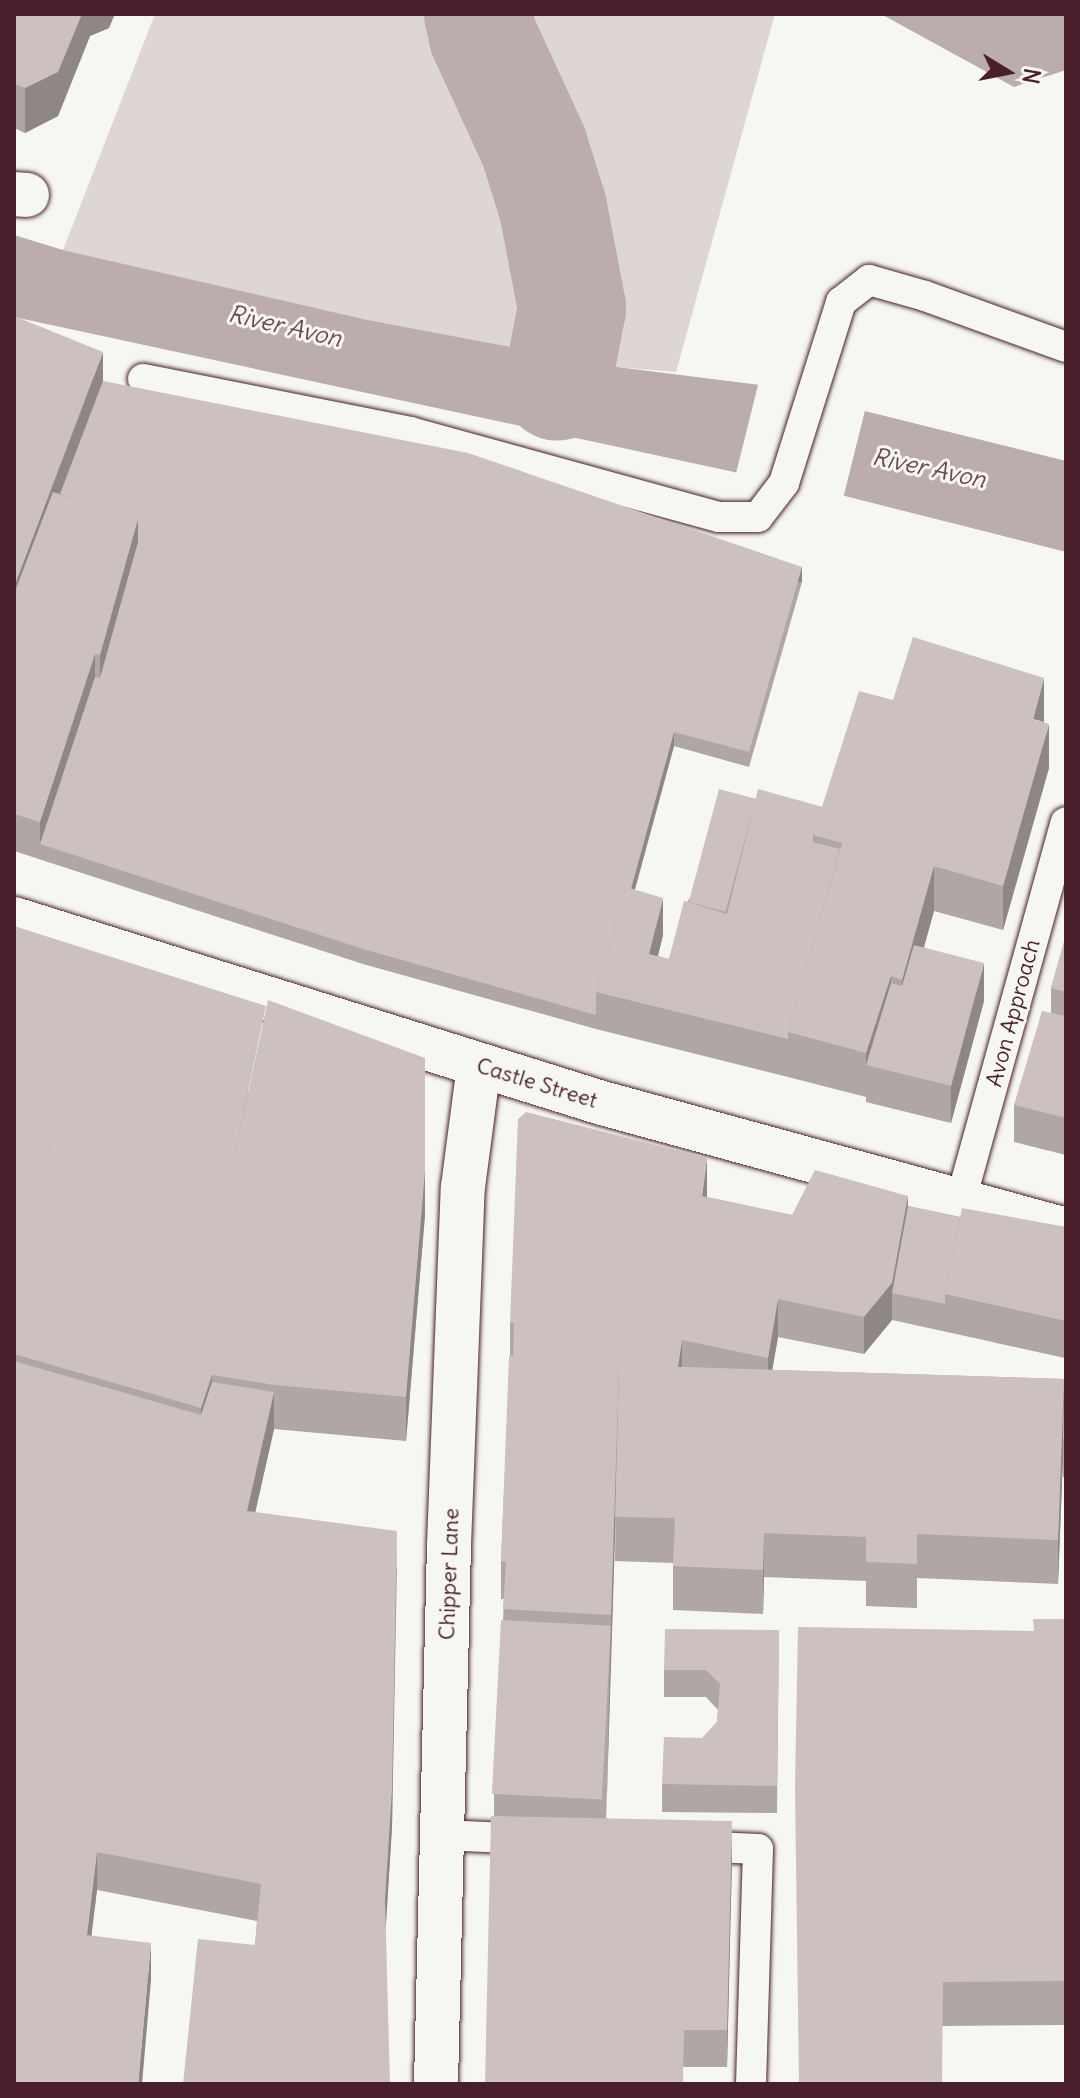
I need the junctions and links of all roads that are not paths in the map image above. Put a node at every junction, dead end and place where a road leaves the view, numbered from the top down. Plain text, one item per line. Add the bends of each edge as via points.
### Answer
1 (1066, 347) edge
2 (143, 379) dead end
3 (1066, 822) edge
4 (14, 919) edge
5 (479, 1066) junction
6 (960, 1203) junction
7 (1066, 1230) edge
8 (441, 1835) junction
9 (552, 1840) edge
10 (663, 1845) edge
11 (436, 2084) edge
12 (751, 2084) edge

1 - 2 lane via 869,280 841,302 784,483 758,517 719,517 410,432
3 - 6 lane, Avon Approach
4 - 5 street, Castle Street
5 - 6 street, Castle Street
5 - 8 street, Chipper Lane via 463,1176
6 - 7 street, Castle Street
8 - 9 lane
8 - 11 street, Chipper Lane
10 - 12 lane via 758,1849

